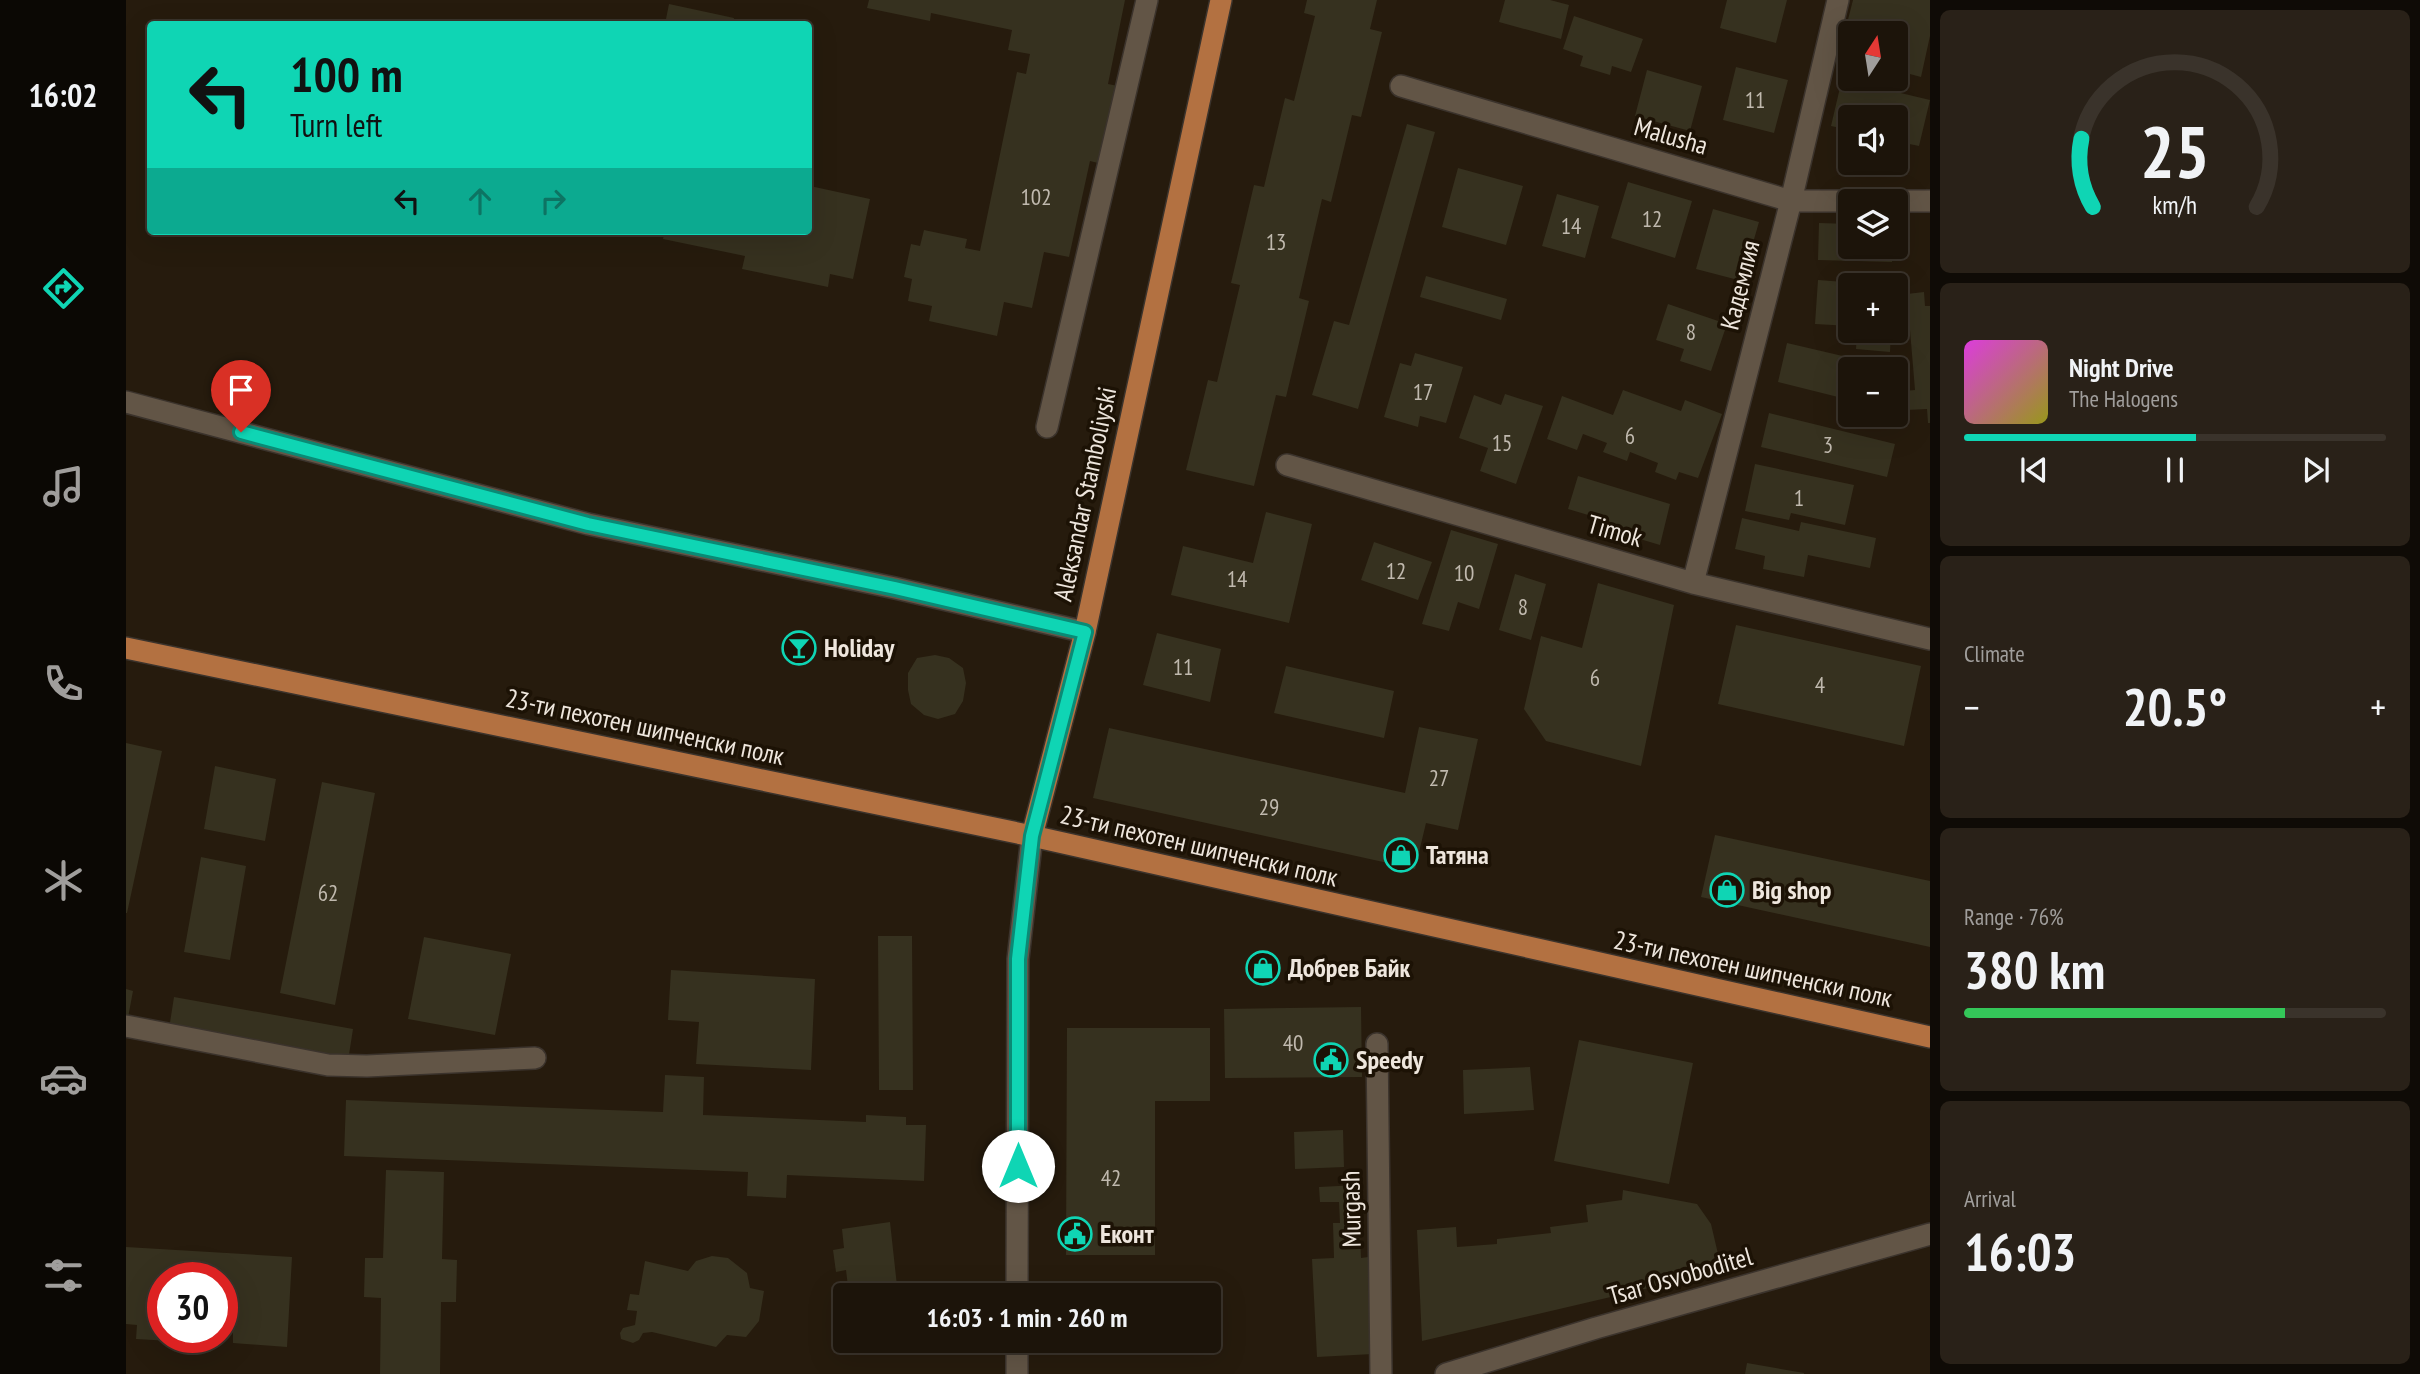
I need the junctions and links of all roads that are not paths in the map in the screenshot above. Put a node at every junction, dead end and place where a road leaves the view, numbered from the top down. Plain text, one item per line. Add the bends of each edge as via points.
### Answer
1 (1147, 0) edge
2 (1221, 0) edge
3 (1838, 0) edge
4 (1401, 86) dead end
5 (1791, 201) junction
6 (1930, 201) edge
7 (126, 402) edge
8 (1047, 427) dead end
9 (1287, 465) dead end
10 (1693, 583) junction
11 (1085, 632) junction
12 (1930, 639) edge
13 (126, 648) edge
14 (1032, 836) junction
15 (126, 1026) edge
16 (1930, 1037) edge
17 (1377, 1044) dead end
18 (535, 1058) dead end
19 (1930, 1234) edge
20 (1017, 1283) edge
21 (1017, 1353) edge
22 (1017, 1374) edge
23 (1381, 1374) edge
24 (1446, 1374) edge

1 - 8 street
2 - 11 main road, Aleksandar Stamboliyski
3 - 5 street, Кадемлия
4 - 5 street, Malusha
5 - 6 street, Malusha
5 - 10 street, Кадемлия
7 - 11 street via 588,524
9 - 10 street, Timok
10 - 12 street, Timok
11 - 14 main road, Aleksandar Stamboliyski
13 - 14 main road, 23-ти пехотен шипченски полк
14 - 16 main road, 23-ти пехотен шипченски полк
14 - 20 street, Aleksandar Stamboliyski via 1018,959
15 - 18 street via 328,1065
17 - 23 street, Murgash
19 - 24 street, Tsar Osvoboditel
21 - 22 street

